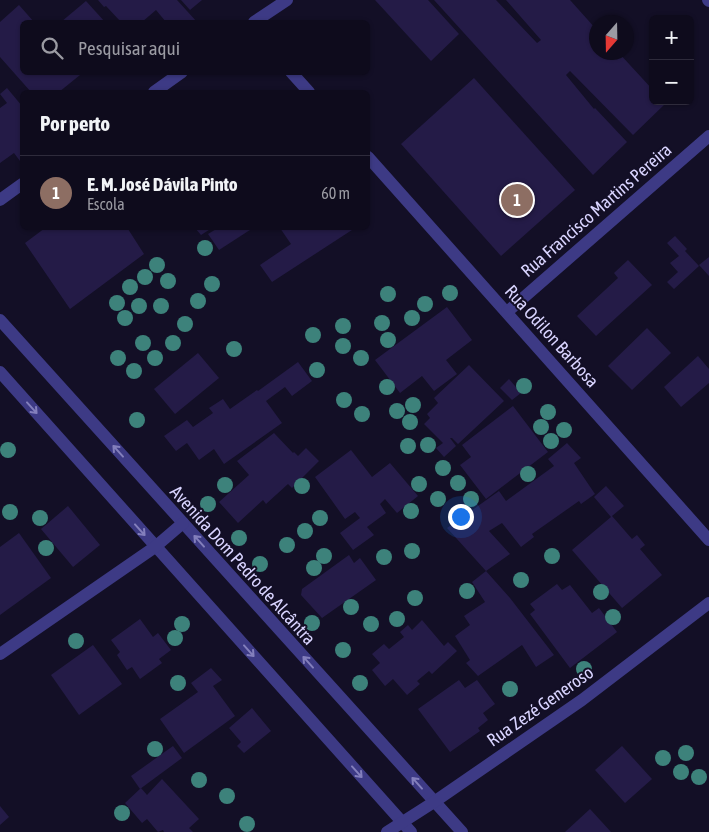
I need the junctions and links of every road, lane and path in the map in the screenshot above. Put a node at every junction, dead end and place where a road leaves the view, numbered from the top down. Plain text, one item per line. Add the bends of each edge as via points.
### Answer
1 (288, 0) edge
2 (257, 20) edge
3 (178, 75) edge
4 (294, 75) edge
5 (157, 90) edge
6 (307, 90) edge
7 (709, 136) edge
8 (370, 160) edge
9 (20, 185) edge
10 (0, 200) edge
11 (507, 312) junction
12 (0, 320) edge
13 (0, 372) edge
14 (183, 523) junction
15 (709, 540) edge
16 (155, 547) junction
17 (709, 603) edge
18 (0, 654) edge
19 (434, 802) junction
20 (406, 827) edge
21 (388, 832) edge
22 (462, 832) edge

1 - 2 street
3 - 5 street
4 - 6 street
7 - 11 street, Rua Francisco Martins Pereira
8 - 11 street, Rua Odilon Barbosa
9 - 10 street
11 - 15 street, Rua Odilon Barbosa
14 -> 12 street, Avenida Dom Pedro de Alcântra
13 -> 16 street
14 - 16 street
19 -> 14 street, Avenida Dom Pedro de Alcântra
16 - 18 street
16 -> 20 street
17 - 19 street, Rua Zezé Generoso via 582,700
19 - 20 street, Rua Zezé Generoso
19 - 22 street, Avenida Dom Pedro de Alcântra
20 - 21 street, Rua Zezé Generoso

